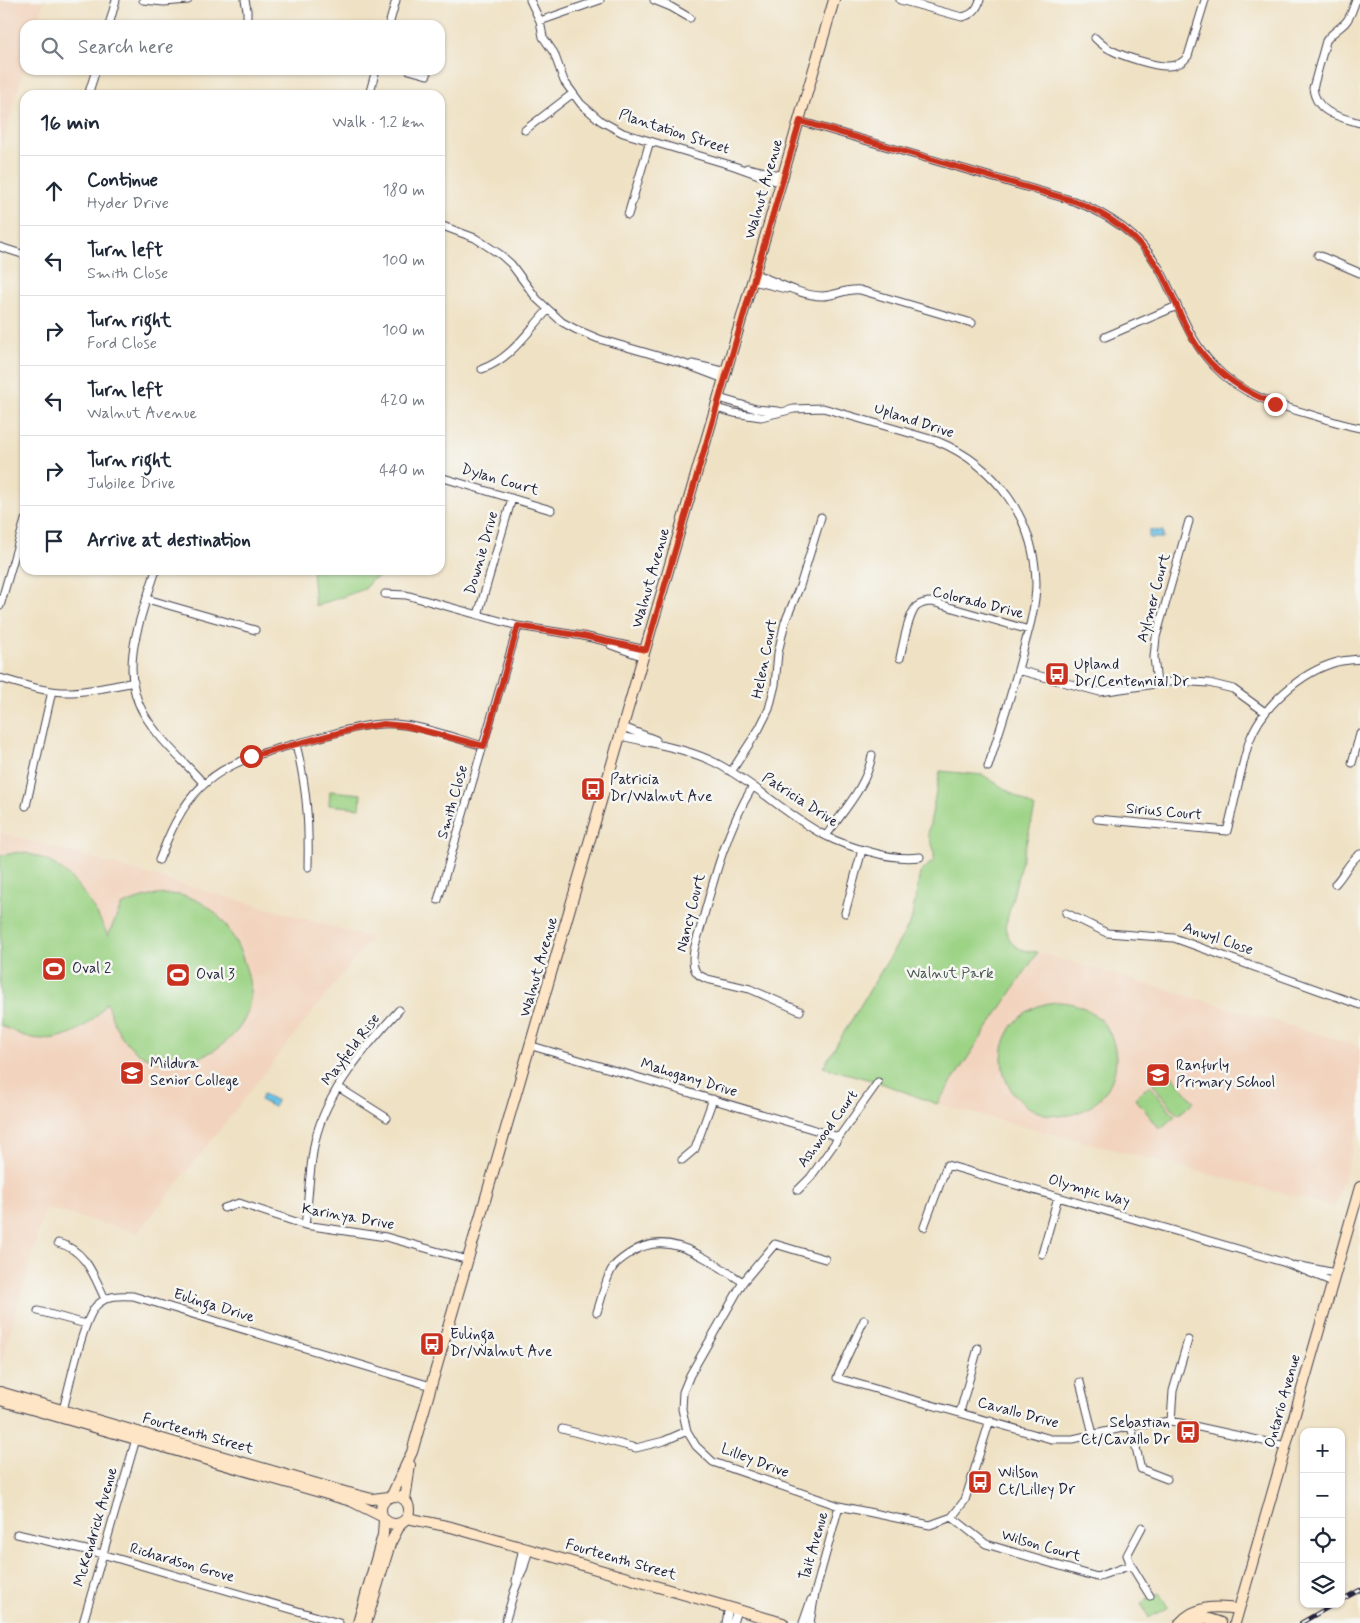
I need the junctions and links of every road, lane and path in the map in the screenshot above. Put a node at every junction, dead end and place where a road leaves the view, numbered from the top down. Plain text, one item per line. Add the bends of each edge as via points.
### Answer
1 (116, 0) edge
2 (144, 0) edge
3 (188, 0) edge
4 (245, 0) edge
5 (396, 0) edge
6 (530, 0) edge
7 (600, 0) edge
8 (654, 0) edge
9 (834, 0) edge
10 (900, 0) edge
11 (980, 0) edge
12 (1205, 0) edge
13 (1356, 0) edge
14 (690, 18) dead end
15 (110, 20) edge
16 (247, 20) edge
17 (390, 20) edge
18 (540, 21) junction
19 (1095, 38) dead end
20 (94, 75) edge
21 (375, 75) edge
22 (90, 90) edge
23 (370, 90) edge
24 (572, 94) junction
25 (800, 121) junction
26 (1360, 123) edge
27 (525, 130) dead end
28 (650, 141) junction
29 (782, 180) junction
30 (628, 215) dead end
31 (445, 227) edge
32 (0, 247) edge
33 (20, 253) edge
34 (1318, 255) dead end
35 (1360, 273) edge
36 (754, 277) junction
37 (1177, 306) junction
38 (548, 310) junction
39 (972, 323) dead end
40 (1105, 337) dead end
41 (482, 368) dead end
42 (726, 375) junction
43 (718, 403) junction
44 (1360, 428) edge
45 (445, 478) edge
46 (512, 498) junction
47 (552, 510) dead end
48 (821, 517) dead end
49 (1189, 521) dead end
50 (20, 537) edge
51 (154, 575) edge
52 (385, 594) dead end
53 (147, 599) junction
54 (0, 606) edge
55 (478, 615) junction
56 (518, 626) junction
57 (255, 630) dead end
58 (1028, 630) junction
59 (645, 653) junction
60 (900, 658) dead end
61 (1360, 659) edge
62 (1018, 670) junction
63 (0, 678) edge
64 (134, 682) junction
65 (1157, 684) junction
66 (52, 691) junction
67 (1265, 712) junction
68 (622, 732) junction
69 (1360, 734) edge
70 (296, 744) junction
71 (484, 746) junction
72 (872, 755) dead end
73 (1352, 763) dead end
74 (988, 767) dead end
75 (731, 772) junction
76 (204, 784) junction
77 (753, 786) junction
78 (26, 806) dead end
79 (1097, 820) dead end
80 (826, 836) junction
81 (862, 850) junction
82 (1360, 854) edge
83 (920, 857) dead end
84 (159, 860) dead end
85 (308, 867) dead end
86 (1335, 884) dead end
87 (438, 900) dead end
88 (845, 913) dead end
89 (1066, 913) dead end
90 (1360, 1005) edge
91 (399, 1010) dead end
92 (800, 1011) dead end
93 (532, 1046) junction
94 (878, 1082) dead end
95 (338, 1087) junction
96 (713, 1099) junction
97 (387, 1118) dead end
98 (839, 1137) junction
99 (682, 1160) dead end
100 (1360, 1187) edge
101 (798, 1190) dead end
102 (1058, 1197) junction
103 (224, 1208) dead end
104 (305, 1226) junction
105 (924, 1227) dead end
106 (58, 1243) dead end
107 (1042, 1254) dead end
108 (825, 1259) dead end
109 (468, 1260) junction
110 (1334, 1277) junction
111 (743, 1282) junction
112 (105, 1299) junction
113 (38, 1310) dead end
114 (597, 1312) dead end
115 (864, 1320) dead end
116 (86, 1324) junction
117 (1188, 1340) dead end
118 (978, 1348) dead end
119 (1080, 1382) dead end
120 (431, 1386) junction
121 (0, 1392) edge
122 (0, 1400) edge
123 (63, 1410) junction
124 (960, 1412) junction
125 (990, 1420) junction
126 (1171, 1421) junction
127 (1131, 1426) junction
128 (562, 1429) dead end
129 (687, 1431) junction
130 (1093, 1434) junction
131 (136, 1440) junction
132 (1286, 1446) junction
133 (412, 1452) junction
134 (1167, 1480) dead end
135 (390, 1497) junction
136 (839, 1506) junction
137 (405, 1512) junction
138 (952, 1517) junction
139 (383, 1518) junction
140 (1142, 1527) dead end
141 (17, 1534) dead end
142 (526, 1548) junction
143 (103, 1554) junction
144 (1131, 1565) junction
145 (814, 1593) junction
146 (1150, 1596) dead end
147 (733, 1608) junction
148 (1239, 1609) junction
149 (83, 1623) edge
150 (339, 1623) edge
151 (358, 1623) edge
152 (366, 1623) edge
153 (505, 1623) edge
154 (726, 1623) edge
155 (733, 1623) edge
156 (783, 1623) edge
157 (803, 1623) edge
158 (810, 1623) edge
159 (1182, 1623) edge
160 (1221, 1623) edge
161 (1235, 1623) edge

1 - 15 street
2 - 3 street
4 - 16 street
5 - 17 street
6 - 18 street, Plantation Street
7 - 18 street
8 - 14 street
9 - 25 street, Walnut Avenue
10 - 11 street via 962,17 972,14
12 - 19 street via 1188,56 1174,66 1162,66 1116,52
13 - 26 street via 1350,17 1326,42 1313,88 1322,108 1335,116
18 - 24 street, Plantation Street via 543,36 554,52
20 - 22 street
21 - 23 street
24 - 27 street
24 - 28 street, Plantation Street via 606,124
25 - 29 street, Walnut Avenue
25 - 37 street via 1074,201 1102,213 1131,234 1150,255
28 - 29 street, Plantation Street
28 - 30 street
29 - 36 street, Walnut Avenue
31 - 38 street via 475,238 501,255
32 - 33 street
34 - 35 street
36 - 39 street via 770,286 815,296 860,290
36 - 42 street, Walnut Avenue
37 - 40 street
37 - 44 street via 1203,354 1237,386 1275,404
38 - 41 street via 507,355
38 - 42 street via 568,326 586,334
42 - 43 street, Walnut Avenue
43 - 58 street, Upland Drive via 781,411 823,408 937,441 965,454 985,470 1010,498 1029,537 1036,584
43 - 59 street, Walnut Avenue
45 - 46 street, Dylan Court
46 - 47 street, Dylan Court
46 - 55 street, Downie Drive
48 - 75 street, Helen Court via 800,586 785,622 769,708
49 - 65 street, Aylmer Court via 1156,637
50 - 54 street
51 - 53 street
52 - 55 street via 406,595
53 - 57 street
53 - 64 street via 133,653
55 - 56 street
56 - 59 street via 572,634
56 - 71 street, Smith Close
58 - 60 street, Colorado Drive via 927,602 917,606 912,614
58 - 62 street, Upland Drive
59 - 68 street, Walnut Avenue
61 - 67 street via 1336,662 1308,675
62 - 65 street via 1100,692
62 - 74 street, Upland Drive
63 - 66 street
64 - 66 street via 79,692
64 - 76 street via 140,705 150,722
65 - 67 street via 1176,681 1209,683 1233,690
66 - 78 street
67 - 79 street, Sirius Court via 1250,741 1227,831
68 - 75 street, Patricia Drive via 704,757
68 - 93 street, Walnut Avenue
69 - 73 street
70 - 71 street via 384,724 406,726
70 - 76 street via 224,768
70 - 85 street via 308,815
71 - 87 street, Smith Close
72 - 80 street via 863,783
75 - 77 street, Patricia Drive
76 - 84 street via 178,818
77 - 80 street, Patricia Drive
77 - 92 street, Nancy Court via 715,872 694,955 694,969 707,979 744,987
80 - 81 street, Patricia Drive
81 - 83 street, Patricia Drive via 894,858
81 - 88 street
82 - 86 street
89 - 90 street, Anwyl Close via 1107,933 1174,938
91 - 95 street, Mayfield Rise
93 - 96 street, Mahogany Drive
93 - 109 street, Walnut Avenue
94 - 98 street, Ashwood Court
95 - 97 street
95 - 104 street, Mayfield Rise via 316,1140
96 - 98 street, Mahogany Drive
96 - 99 street via 694,1149
98 - 101 street, Ashwood Court
100 - 110 street, Ontario Avenue
102 - 105 street, Olympic Way via 947,1165
102 - 107 street
102 - 110 street, Olympic Way
103 - 104 street, Karinya Drive via 239,1203
104 - 109 street, Karinya Drive via 386,1237
106 - 112 street via 76,1250 83,1258
108 - 111 street, Lilley Drive via 775,1244
109 - 120 street, Walnut Avenue
110 - 132 street, Ontario Avenue
111 - 114 street via 684,1248 670,1243 654,1243 637,1248 612,1269
111 - 129 street, Lilley Drive via 683,1392 682,1409
112 - 116 street via 96,1306
112 - 120 street, Eulinga Drive via 116,1294 133,1296
113 - 116 street
115 - 124 street, Cavallo Drive via 837,1378
116 - 123 street
117 - 126 street via 1174,1385
118 - 124 street
119 - 130 street
120 - 133 street, Walnut Avenue
121 - 123 street, Fourteenth Street
122 - 131 street, Fourteenth Street
123 - 135 street, Fourteenth Street via 345,1492 372,1499
124 - 125 street, Cavallo Drive
125 - 130 street, Cavallo Drive via 1051,1438 1073,1439
125 - 138 street via 965,1500
126 - 127 street, Cavallo Drive
126 - 132 street, Cavallo Drive
127 - 130 street, Cavallo Drive
127 - 134 street via 1141,1469
128 - 129 street via 636,1448
129 - 136 street, Lilley Drive via 696,1446 713,1462
131 - 139 street, Fourteenth Street via 351,1501
131 - 143 street, McKendrick Avenue
132 - 148 street, Ontario Avenue
133 - 135 street, Walnut Avenue
133 - 137 street, Walnut Avenue
135 - 137 street via 398,1496
135 - 139 street via 382,1504
136 - 138 street, Lilley Drive via 930,1525
136 - 145 street, Tait Avenue
137 - 139 street via 392,1524
137 - 142 street, Fourteenth Street
137 - 152 street, Walnut Avenue via 390,1544
138 - 144 street, Wilson Court via 986,1544 1097,1577
139 - 151 street via 383,1535
140 - 144 street via 1127,1556
141 - 143 street, Richardson Grove
142 - 147 street, Fourteenth Street
142 - 153 street via 524,1567
143 - 149 street, McKendrick Avenue
143 - 150 street, Richardson Grove
144 - 146 street
145 - 157 street, Tait Avenue
145 - 158 street, Tait Avenue
147 - 154 street
147 - 155 street
147 - 156 street, Fourteenth Street
148 - 159 street via 1204,1608
148 - 161 street, Ontario Avenue
159 - 160 street via 1206,1618

